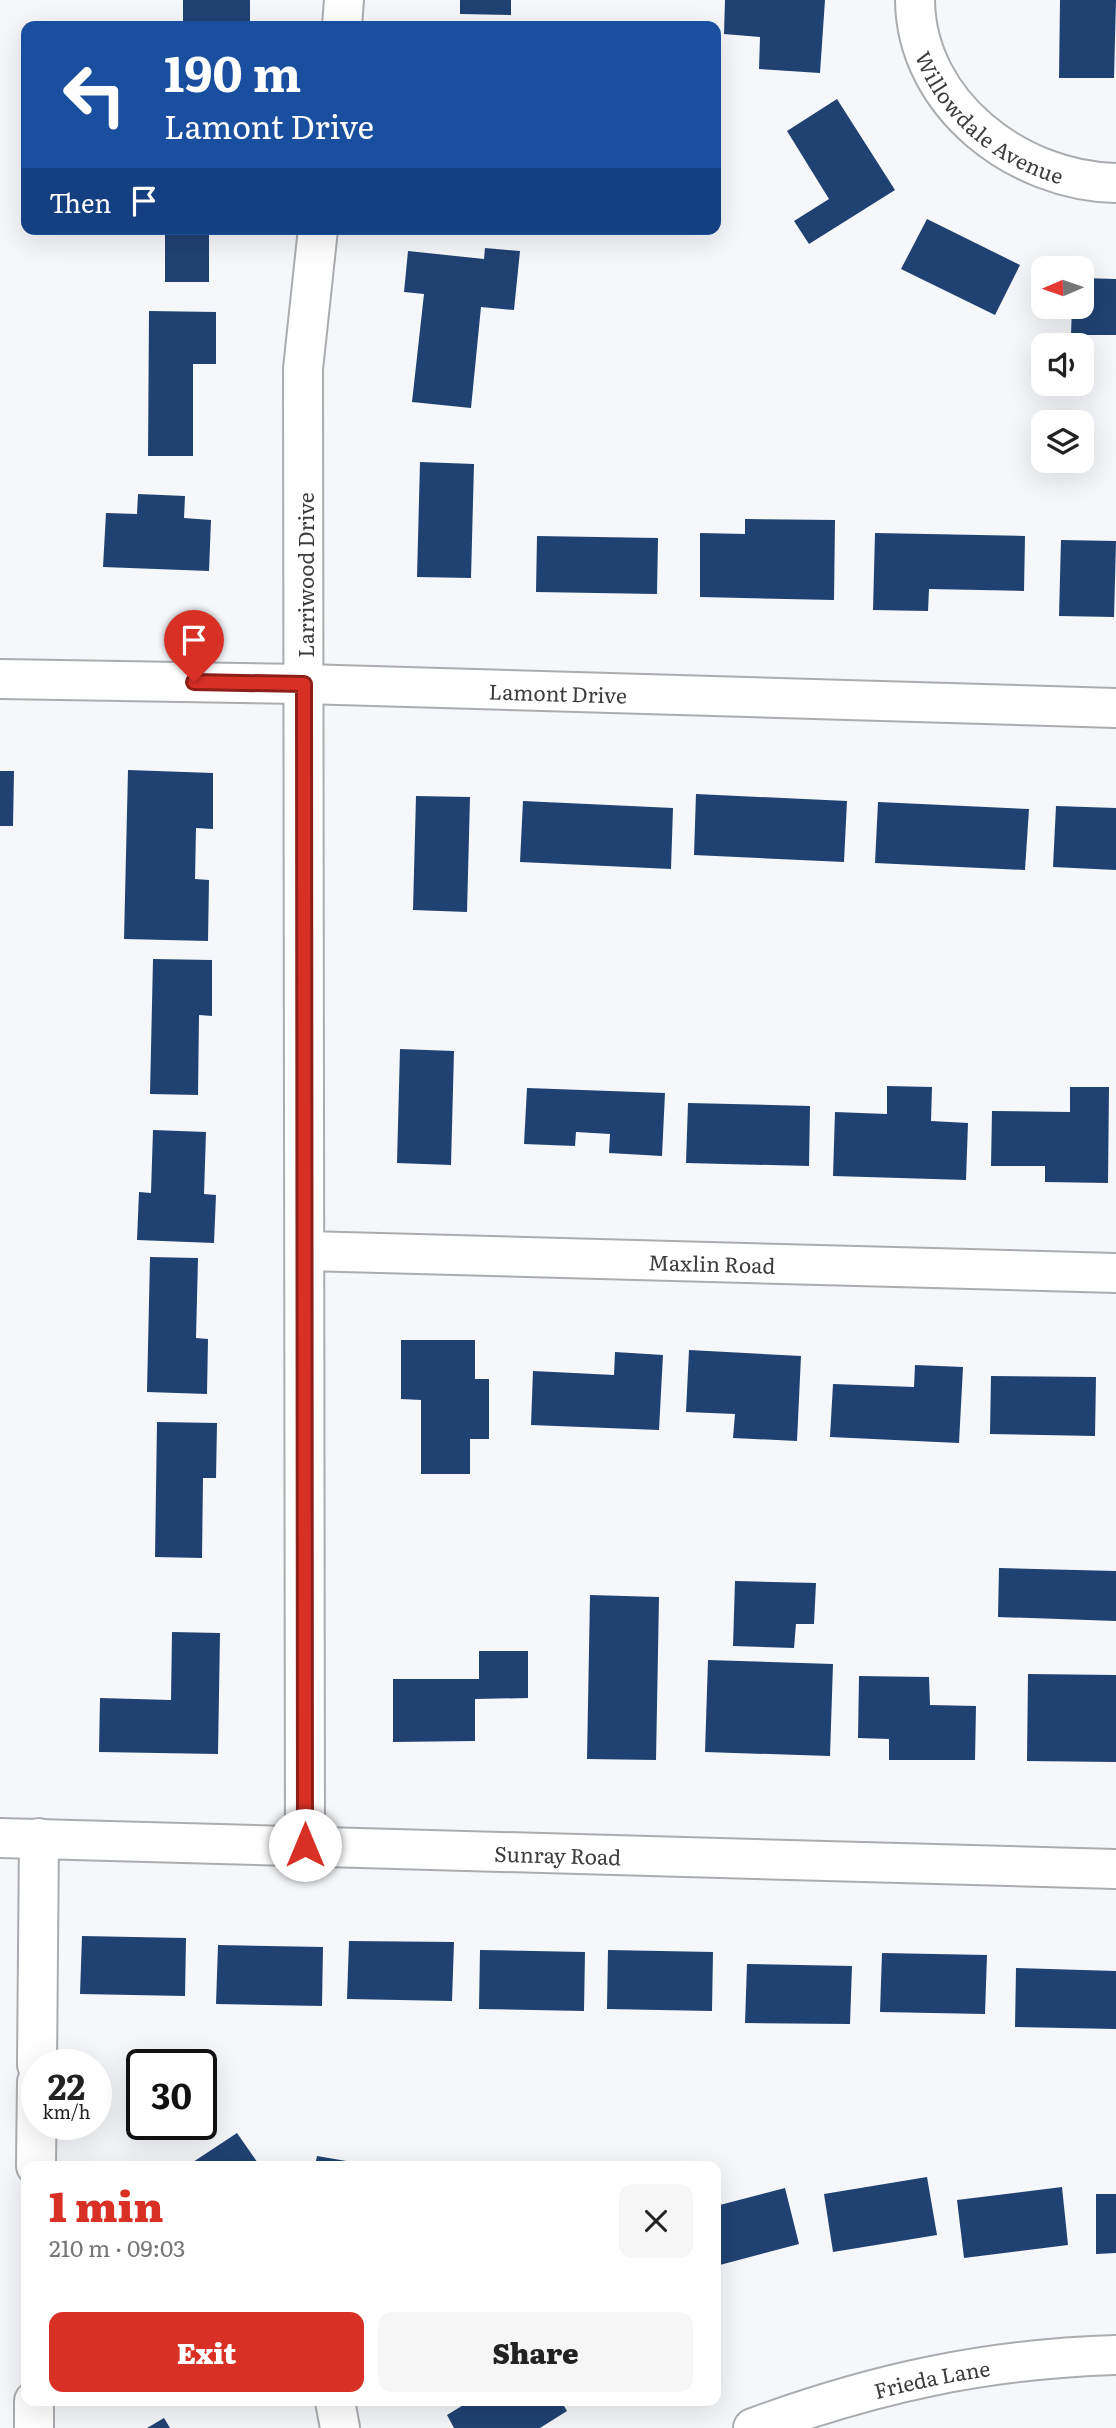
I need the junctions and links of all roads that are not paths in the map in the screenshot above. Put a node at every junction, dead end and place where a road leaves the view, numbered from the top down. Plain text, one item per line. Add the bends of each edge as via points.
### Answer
1 (344, 0) edge
2 (915, 0) edge
3 (342, 21) edge
4 (1116, 183) edge
5 (317, 235) edge
6 (0, 679) edge
7 (304, 684) junction
8 (1116, 708) edge
9 (306, 1251) junction
10 (1116, 1273) edge
11 (0, 1838) edge
12 (39, 1838) junction
13 (305, 1845) junction
14 (1116, 1869) edge
15 (37, 2049) edge
16 (36, 2140) edge
17 (36, 2161) edge
18 (1116, 2355) edge
19 (34, 2406) edge
20 (336, 2406) edge
21 (34, 2428) edge
22 (341, 2428) edge
23 (753, 2428) edge

1 - 3 street
2 - 4 street, Willowdale Avenue via 926,57 949,99 981,134 1025,161 1063,176
5 - 7 street, Larriwood Drive via 303,369
6 - 7 street, Lamont Drive
7 - 8 street, Lamont Drive
7 - 9 street, Larriwood Drive
9 - 10 street, Maxlin Road
9 - 13 street, Larriwood Drive
11 - 12 street, Sunray Road
12 - 13 street, Sunray Road
12 - 15 street
13 - 14 street, Sunray Road
16 - 17 street
18 - 23 street, Frieda Lane via 1049,2357 941,2372 833,2399
19 - 21 street
20 - 22 street

